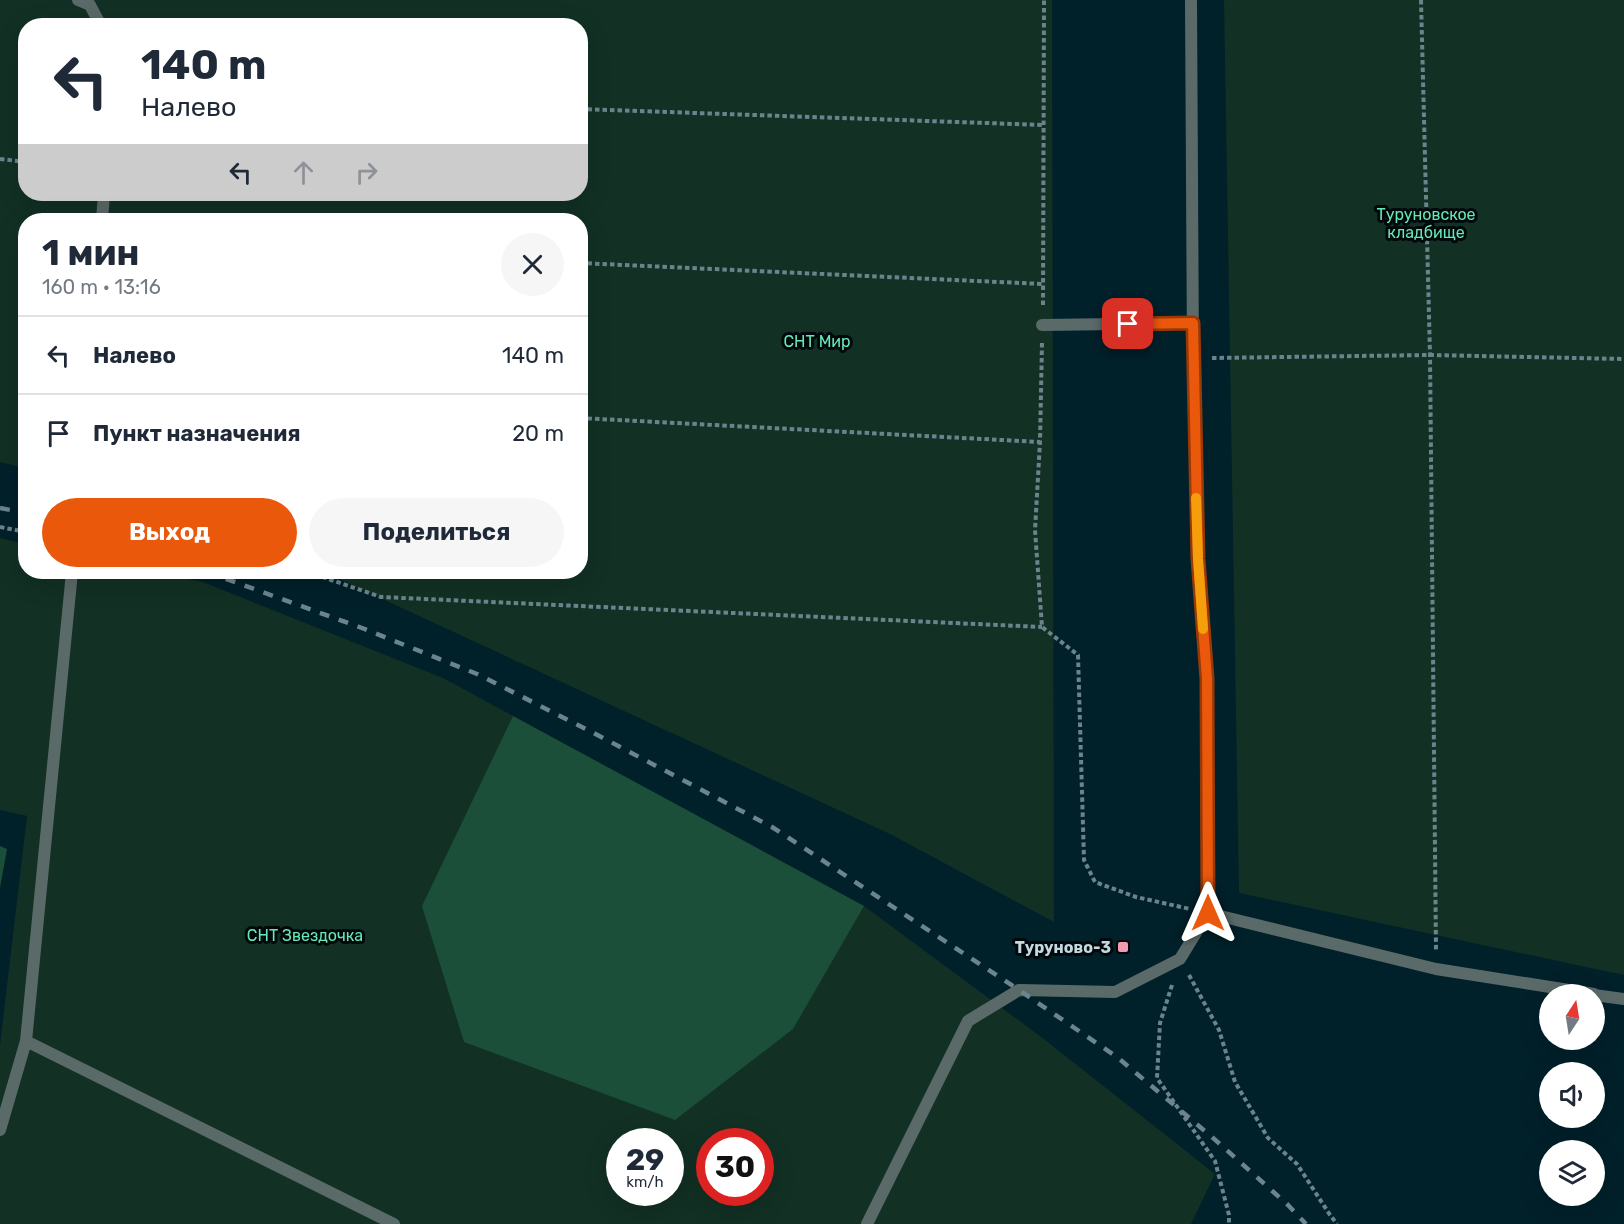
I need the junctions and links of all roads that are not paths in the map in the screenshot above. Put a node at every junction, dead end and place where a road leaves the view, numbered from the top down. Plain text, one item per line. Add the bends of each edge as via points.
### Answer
1 (78, 0) edge
2 (1191, 0) edge
3 (97, 18) edge
4 (1193, 323) junction
5 (1042, 325) road end
6 (71, 579) edge
7 (1208, 913) junction
8 (1539, 986) edge
9 (1605, 996) edge
10 (1624, 999) edge
11 (26, 1041) junction
12 (0, 1130) edge
13 (394, 1224) edge
14 (867, 1224) edge

1 - 3 street via 90,5
2 - 4 street
4 - 5 street
4 - 7 street via 1198,559 1207,679
6 - 11 street
7 - 8 street via 1436,969
7 - 14 street via 1180,958 1115,992 1019,990 968,1021
9 - 10 street
11 - 12 street
11 - 13 street

